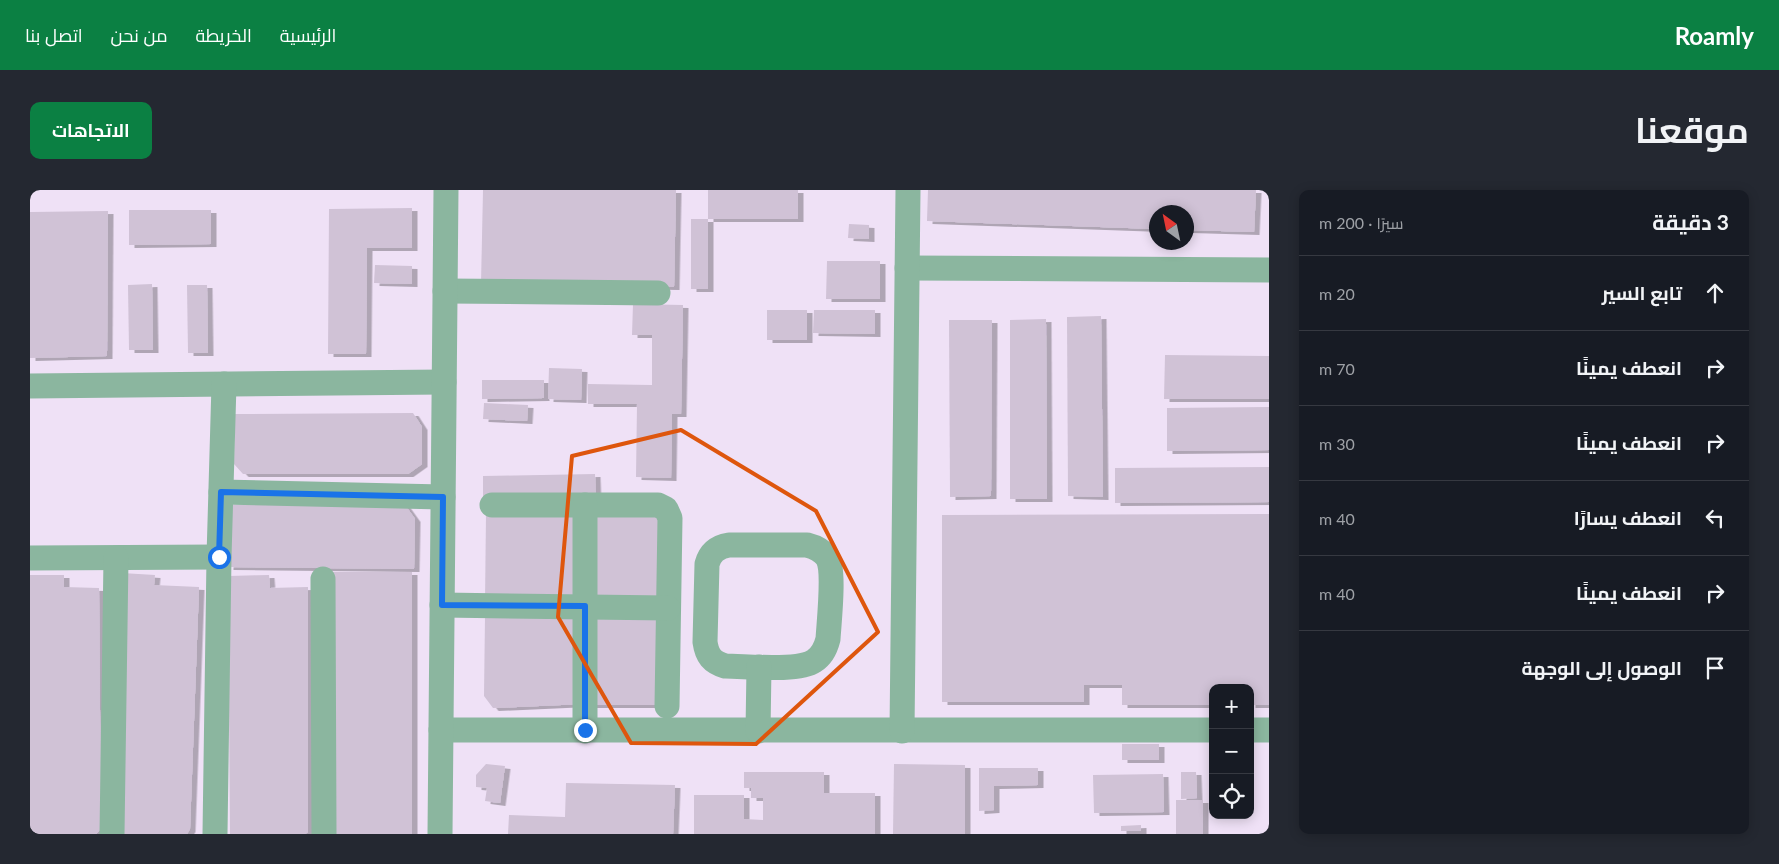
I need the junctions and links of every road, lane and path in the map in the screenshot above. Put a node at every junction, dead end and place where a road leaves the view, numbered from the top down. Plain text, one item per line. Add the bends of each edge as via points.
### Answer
1 (446, 190) edge
2 (908, 190) edge
3 (908, 268) junction
4 (1269, 270) edge
5 (445, 291) junction
6 (658, 293) dead end
7 (444, 382) junction
8 (224, 384) junction
9 (30, 386) edge
10 (221, 492) junction
11 (443, 497) junction
12 (586, 505) junction
13 (492, 506) dead end
14 (219, 557) junction
15 (30, 558) edge
16 (116, 558) junction
17 (323, 579) dead end
18 (442, 605) junction
19 (585, 606) junction
20 (668, 608) junction
21 (758, 667) junction
22 (667, 706) dead end
23 (441, 730) junction
24 (585, 730) junction
25 (902, 730) junction
26 (1209, 730) edge
27 (1254, 730) edge
28 (1269, 730) edge
29 (758, 731) junction
30 (112, 834) edge
31 (215, 834) edge
32 (324, 834) edge
33 (440, 834) edge

1 - 5 street
2 - 3 street
3 - 4 street
3 - 25 street
5 - 6 street
5 - 7 street
7 - 8 street
7 - 11 street
8 - 9 street
8 - 10 street
10 - 11 street
10 - 14 street
11 - 18 street
12 - 13 street
12 - 19 street
12 - 20 street via 658,505 666,509 670,518
14 - 16 street
14 - 31 street
15 - 16 street
16 - 30 street
17 - 32 street
18 - 19 street
18 - 23 street
19 - 20 street
19 - 24 street
20 - 22 street
21 - 21 street via 806,665 826,647 830,569 826,555 814,547 729,545 717,549 709,558 706,651 717,664
21 - 29 street
23 - 24 street
23 - 33 street
24 - 29 street
25 - 26 street
25 - 29 street
27 - 28 street

